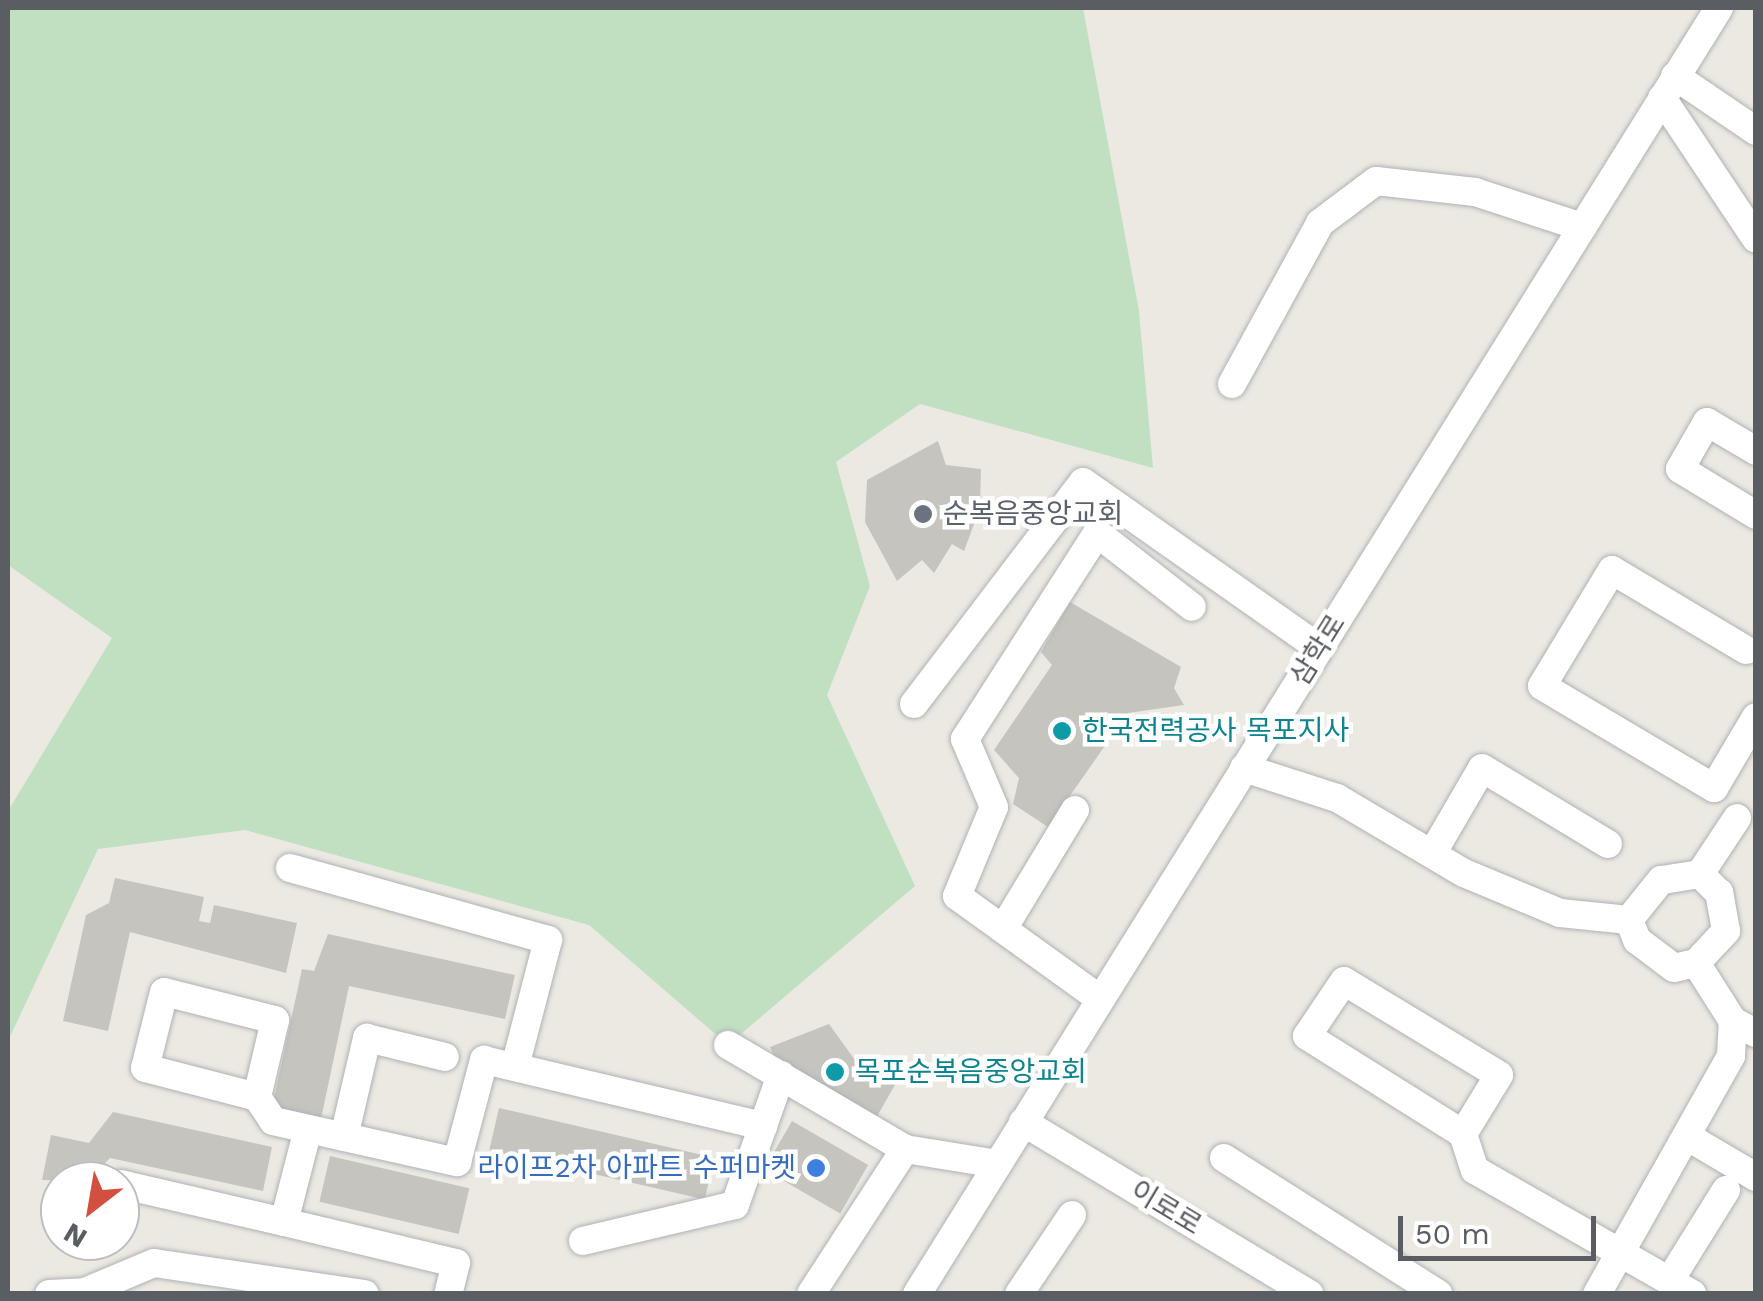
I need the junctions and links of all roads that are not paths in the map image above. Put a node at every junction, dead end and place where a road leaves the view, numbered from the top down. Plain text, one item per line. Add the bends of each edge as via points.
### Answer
1 (1718, 8) edge
2 (1669, 87) junction
3 (1756, 131) edge
4 (1582, 227) junction
5 (1756, 239) edge
6 (1232, 384) dead end
7 (1756, 451) edge
8 (1756, 515) edge
9 (1192, 607) dead end
10 (1319, 648) junction
11 (1746, 650) dead end
12 (914, 704) dead end
13 (1756, 717) edge
14 (1244, 768) junction
15 (1714, 788) junction
16 (1075, 810) dead end
17 (1746, 817) edge
18 (1608, 844) dead end
19 (1432, 854) junction
20 (290, 868) dead end
21 (1700, 874) junction
22 (1629, 920) junction
23 (1004, 929) junction
24 (1696, 963) junction
25 (1100, 1000) junction
26 (1744, 1027) edge
27 (728, 1045) dead end
28 (444, 1057) dead end
29 (515, 1067) junction
30 (781, 1074) junction
31 (257, 1097) junction
32 (1023, 1122) junction
33 (762, 1126) junction
34 (308, 1128) junction
35 (1463, 1134) junction
36 (344, 1137) junction
37 (1688, 1138) junction
38 (906, 1148) junction
39 (1224, 1158) dead end
40 (998, 1164) junction
41 (1756, 1177) edge
42 (140, 1189) edge
43 (1726, 1190) dead end
44 (1072, 1214) dead end
45 (284, 1222) junction
46 (583, 1241) dead end
47 (1621, 1251) junction
48 (1681, 1287) edge
49 (98, 1290) edge
50 (49, 1294) edge
51 (366, 1294) edge
52 (448, 1294) edge
53 (810, 1294) edge
54 (917, 1294) edge
55 (1019, 1294) edge
56 (1309, 1294) edge
57 (1438, 1294) edge
58 (1597, 1294) edge

1 - 2 street, 삼학로
2 - 3 street
2 - 4 street, 삼학로
2 - 5 street
4 - 6 street via 1475,192 1376,180 1320,223
4 - 10 street, 삼학로
7 - 8 street via 1707,422 1680,469
9 - 23 street via 1097,532 965,740 994,808 957,896
10 - 12 street via 1082,482
10 - 14 street, 삼학로
11 - 15 street via 1612,570 1542,686
13 - 15 street
14 - 19 street via 1337,798
14 - 25 street, 삼학로
15 - 17 street
16 - 23 street
17 - 21 street
18 - 19 street via 1482,768
19 - 22 street via 1560,913
20 - 29 street via 548,940
21 - 22 street via 1661,880
21 - 24 street via 1720,893 1726,931
22 - 24 street via 1636,940 1674,968
23 - 25 street
24 - 26 street
25 - 32 street, 삼학로
26 - 37 street
27 - 30 street
28 - 36 street via 366,1038
29 - 33 street
29 - 36 street via 484,1060 457,1162
30 - 33 street
30 - 38 street
31 - 31 street via 145,1068 164,992 275,1020
31 - 34 street via 274,1121
32 - 40 street, 삼학로
32 - 56 street, 이로로
33 - 46 street via 735,1205
34 - 36 street
34 - 45 street
35 - 35 street via 1306,1036 1344,981 1500,1075
35 - 47 street via 1475,1170
37 - 41 street
37 - 47 street
38 - 40 street
38 - 53 street
39 - 57 street
40 - 54 street, 삼학로
42 - 45 street
43 - 48 street
44 - 55 street
45 - 52 street via 456,1263
47 - 48 street
47 - 58 street
49 - 50 street
49 - 51 street via 154,1263

